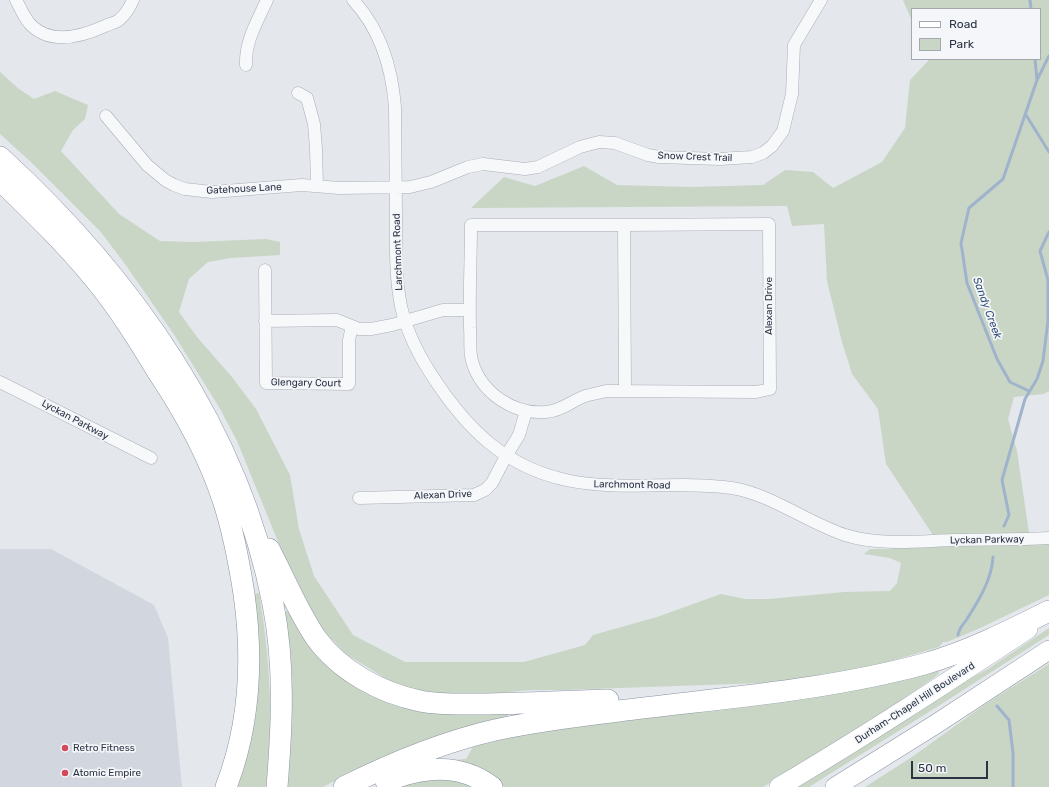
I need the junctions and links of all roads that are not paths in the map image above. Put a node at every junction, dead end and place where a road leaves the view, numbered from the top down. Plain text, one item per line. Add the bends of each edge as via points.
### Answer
1 (16, 0) edge
2 (133, 0) edge
3 (266, 0) edge
4 (353, 0) edge
5 (821, 0) edge
6 (246, 65) dead end
7 (298, 93) dead end
8 (106, 116) dead end
9 (0, 156) edge
10 (0, 180) edge
11 (317, 186) junction
12 (396, 187) junction
13 (624, 225) junction
14 (265, 270) dead end
15 (470, 310) junction
16 (265, 321) junction
17 (405, 322) junction
18 (352, 326) junction
19 (0, 382) edge
20 (625, 390) junction
21 (526, 411) junction
22 (506, 456) junction
23 (151, 458) dead end
24 (359, 498) dead end
25 (248, 511) junction
26 (1049, 538) edge
27 (924, 541) joint
28 (1049, 611) edge
29 (1049, 615) edge
30 (1049, 650) edge
31 (781, 691) junction
32 (226, 787) edge
33 (277, 787) edge
34 (344, 787) edge
35 (373, 787) edge
36 (492, 787) edge
37 (780, 787) edge
38 (835, 787) edge

1 - 2 street via 32,26 58,38 88,34 119,20 130,8
3 - 6 street via 249,39
4 - 12 street, Larchmont Road via 380,44 393,86
5 - 12 street, Snow Crest Trail via 794,45 792,94 783,130 772,146 763,153 752,157 720,159 659,158 615,143 599,142 580,147 538,167 525,169 484,164 468,167 431,182
7 - 11 street via 307,98 314,124
8 - 11 street, Gatehouse Lane via 146,165 156,174 185,189 212,192
9 - 25 highway via 52,206 80,238 109,272 161,343 183,375 210,423 237,480
10 - 32 highway via 93,278 134,334 181,408 204,453 223,499 240,571 248,620 250,658 242,729
11 - 12 street, Gatehouse Lane
12 - 17 street, Larchmont Road via 397,279
13 - 15 street, Alexan Drive via 471,225
13 - 20 street
13 - 20 street, Alexan Drive via 769,224 770,389 756,392
14 - 16 street, Glengary Court
15 - 17 street via 443,310
15 - 21 street, Alexan Drive via 472,361 479,377 498,398
16 - 18 street via 337,320
16 - 18 street, Glengary Court via 266,383 349,384 349,340
17 - 18 street via 371,329
17 - 22 street, Larchmont Road via 422,360 451,403 476,432
19 - 23 street, Lyckan Parkway
20 - 21 street, Alexan Drive via 594,394 556,410
21 - 22 street, Alexan Drive via 519,435
22 - 24 street, Alexan Drive via 492,483 474,495
22 - 27 street, Larchmont Road via 546,474 585,484 712,486 749,492 772,500 845,535 896,542
25 - 31 highway via 293,599 317,638 332,655 355,674 371,684 402,696 453,704 500,704
25 - 33 highway via 265,565 273,605 281,673 282,713
26 - 27 street, Lyckan Parkway
28 - 31 highway via 968,648 924,663 854,680
29 - 37 main road, Durham-Chapel Hill Boulevard via 941,687
30 - 38 main road
31 - 34 highway via 569,717 494,731 421,753
35 - 36 highway via 416,771 431,769 459,771

